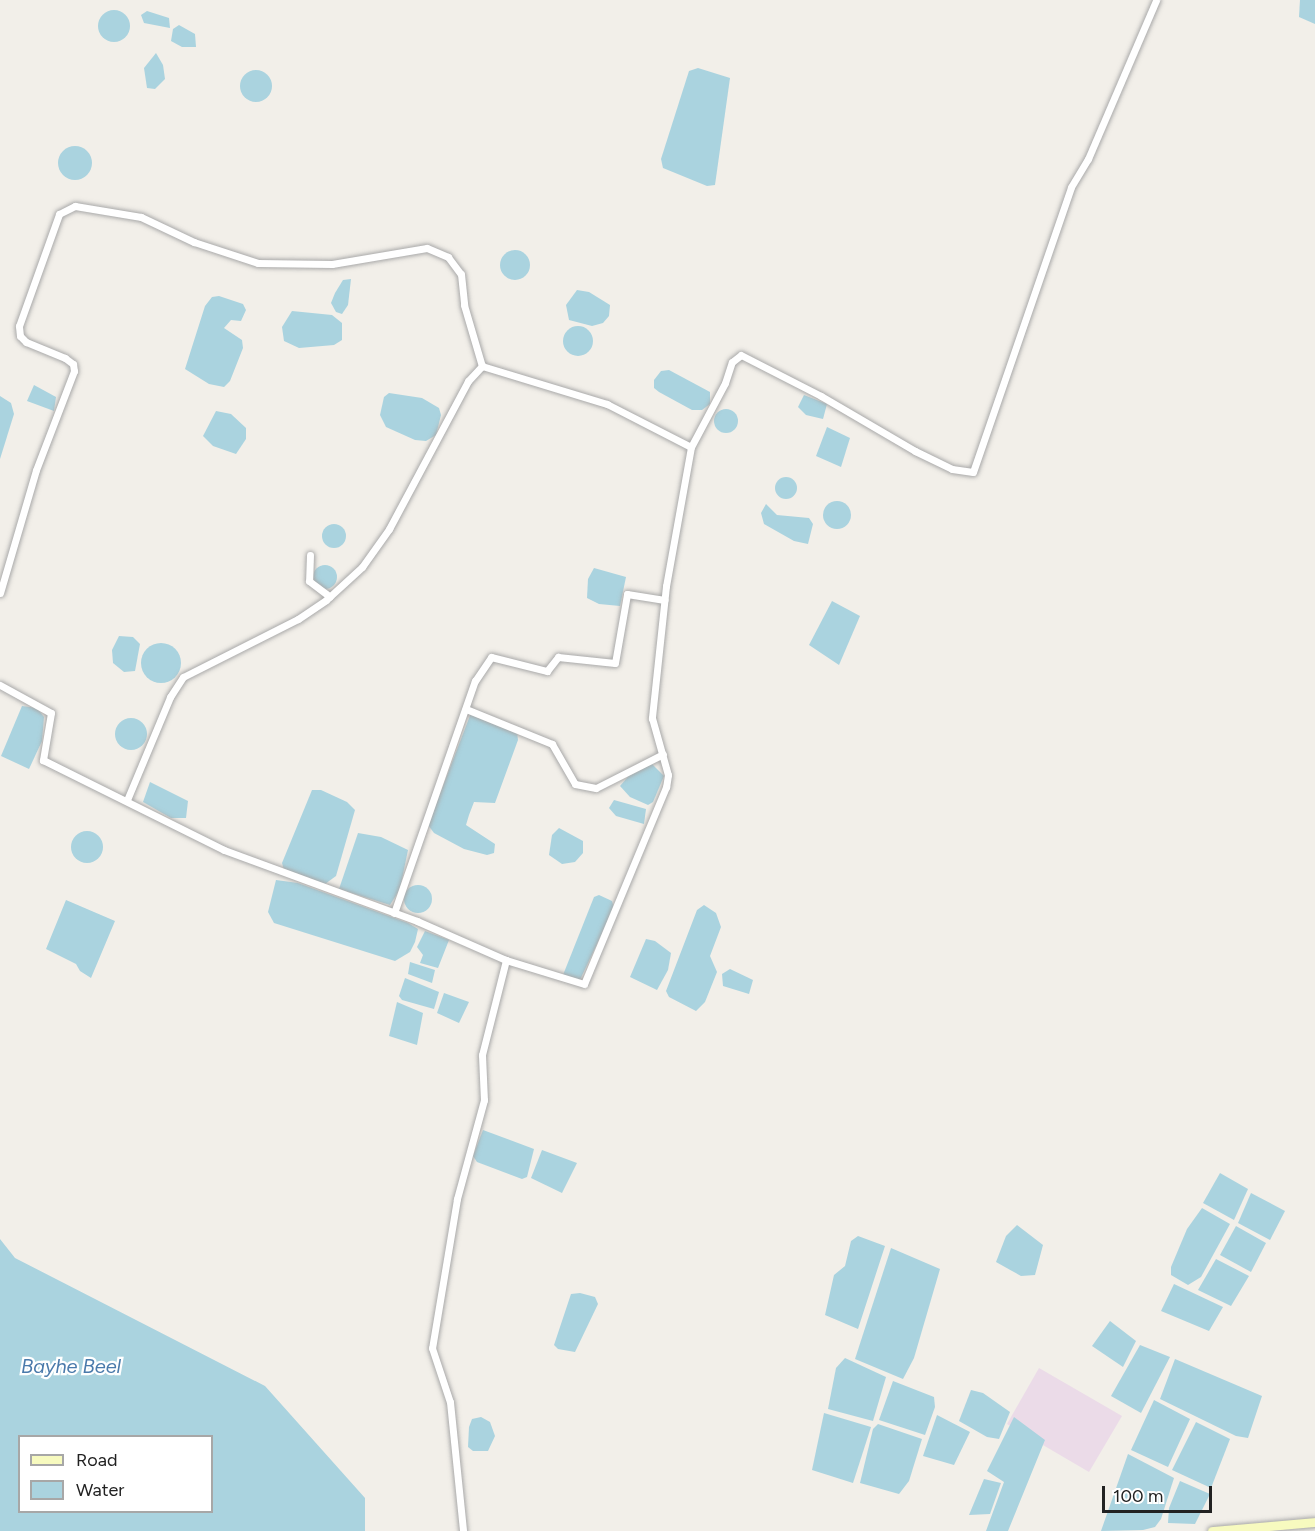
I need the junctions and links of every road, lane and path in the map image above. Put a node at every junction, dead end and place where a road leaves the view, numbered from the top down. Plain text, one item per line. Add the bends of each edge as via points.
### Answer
1 (1156, 0) edge
2 (483, 366) junction
3 (691, 447) junction
4 (310, 555) dead end
5 (0, 593) edge
6 (330, 597) junction
7 (665, 600) junction
8 (0, 685) edge
9 (466, 709) junction
10 (663, 754) junction
11 (127, 800) junction
12 (394, 913) junction
13 (506, 960) junction
14 (462, 1518) junction
15 (1315, 1522) edge
16 (456, 1531) edge
17 (463, 1531) edge
18 (1212, 1531) edge

1 - 3 street via 1088,159 1071,187 973,472 952,469 915,451 741,355 732,362
2 - 3 street via 607,404
2 - 5 street via 464,305 461,274 448,257 427,248 332,264 258,262 194,242 141,217 75,206 59,214 20,326 20,336 26,342 65,358 73,364 74,371 36,470
2 - 6 street via 468,381 389,529 362,567
3 - 7 street
4 - 6 street via 309,581
6 - 11 street via 276,632 183,677 170,697
7 - 9 street via 627,594 615,663 558,657 547,671 491,657 476,681
7 - 10 street via 652,718
8 - 11 street via 51,713 43,760
9 - 10 street via 552,744 575,784 596,788
9 - 12 street
10 - 13 street via 666,787 584,984
11 - 12 street via 267,868
12 - 13 street
13 - 14 street via 482,1055 484,1100 456,1199 432,1348 450,1402
14 - 16 street
14 - 17 street
15 - 18 main road

